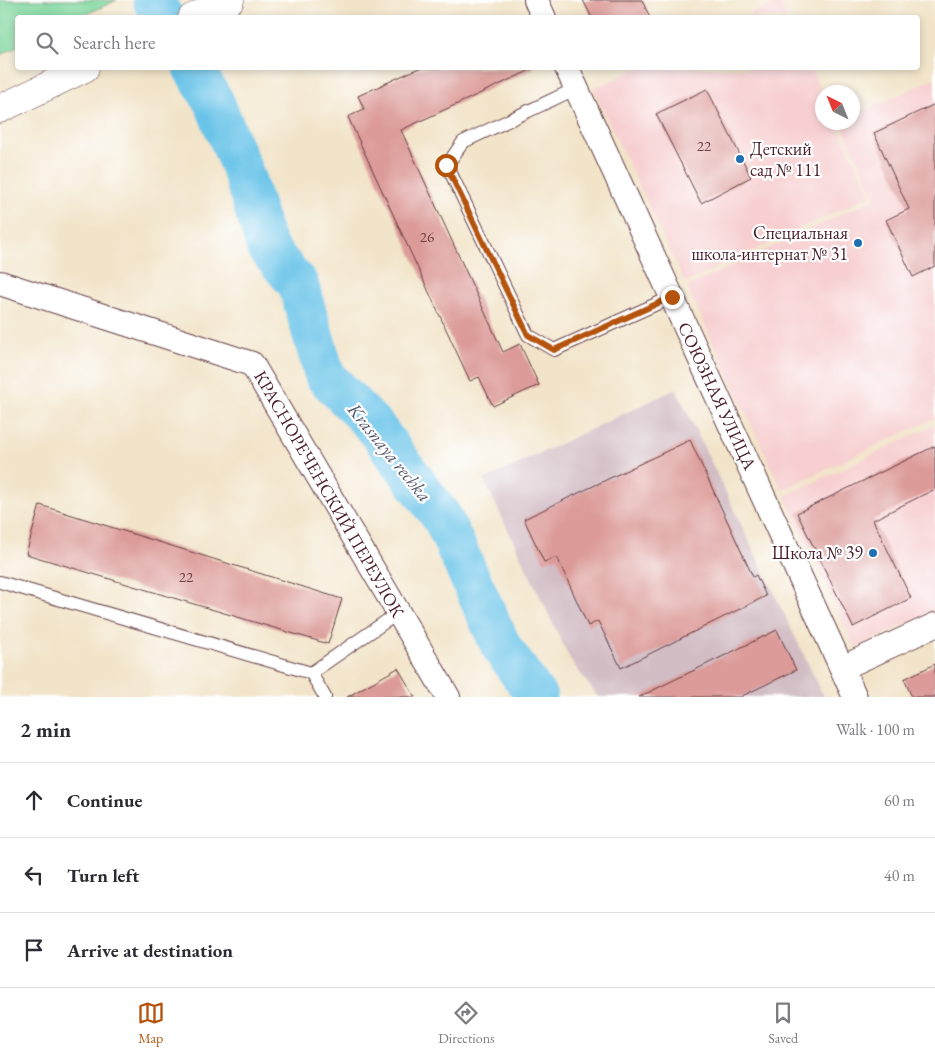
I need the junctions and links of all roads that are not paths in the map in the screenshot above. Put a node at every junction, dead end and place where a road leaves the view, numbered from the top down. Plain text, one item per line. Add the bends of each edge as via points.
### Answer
1 (230, 0) edge
2 (536, 0) edge
3 (198, 15) edge
4 (543, 15) edge
5 (80, 70) edge
6 (572, 78) edge
7 (0, 109) edge
8 (0, 283) edge
9 (672, 297) junction
10 (0, 582) edge
11 (398, 613) junction
12 (935, 625) edge
13 (842, 668) junction
14 (311, 673) junction
15 (325, 697) edge
16 (448, 697) edge
17 (855, 697) edge

1 - 3 street
2 - 4 street
5 - 7 street
6 - 9 street, СОЮЗНАЯ УЛИЦА
6 - 9 lane via 463,142 446,165 528,335 554,350
8 - 11 street, КРАСНОРЕЧЕНСКИЙ ПЕРЕУЛОК via 252,364
9 - 13 street, СОЮЗНАЯ УЛИЦА
10 - 14 lane
11 - 14 lane
11 - 16 street, КРАСНОРЕЧЕНСКИЙ ПЕРЕУЛОК
12 - 13 street
13 - 17 street, СОЮЗНАЯ УЛИЦА
14 - 15 lane

